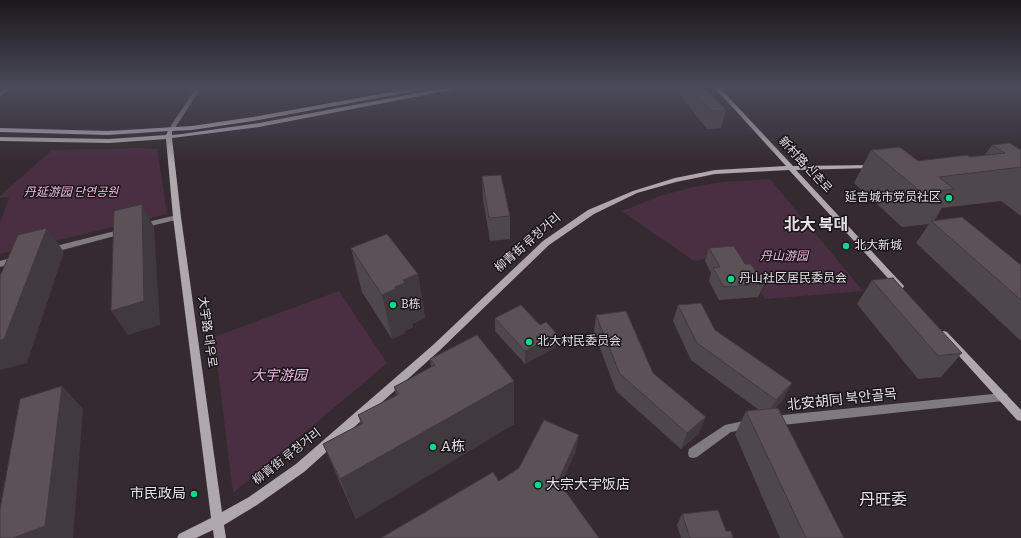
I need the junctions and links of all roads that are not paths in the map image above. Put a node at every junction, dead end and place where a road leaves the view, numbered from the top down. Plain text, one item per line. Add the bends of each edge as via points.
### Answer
1 (183, 113) edge
2 (285, 113) edge
3 (321, 113) edge
4 (741, 113) edge
5 (0, 130) edge
6 (170, 134) junction
7 (0, 139) edge
8 (879, 166) edge
9 (792, 168) junction
10 (177, 217) junction
11 (46, 252) dead end
12 (23, 258) edge
13 (0, 264) edge
14 (906, 292) edge
15 (938, 327) edge
16 (1003, 397) junction
17 (1021, 417) edge
18 (693, 453) dead end
19 (219, 521) junction
20 (183, 538) edge
21 (220, 538) edge

1 - 6 street
2 - 6 street
3 - 6 street via 259,125
4 - 9 street, 新村路 신촌로
5 - 6 street
6 - 7 street via 94,141
6 - 10 street, 大宇路 대우로
8 - 9 street, 柳青街 류청거리
9 - 14 street, 新村路 신촌로
9 - 19 street, 柳青街 류청거리 via 715,172 675,180 635,192 574,222 537,251 436,348 300,468
10 - 11 street
10 - 19 street, 大宇路 대우로
12 - 13 street
15 - 16 street
16 - 17 street
16 - 18 street, 北安胡同 북안골목 via 729,428
19 - 20 street, 柳青街 류청거리
19 - 21 street, 大宇路 대우로

